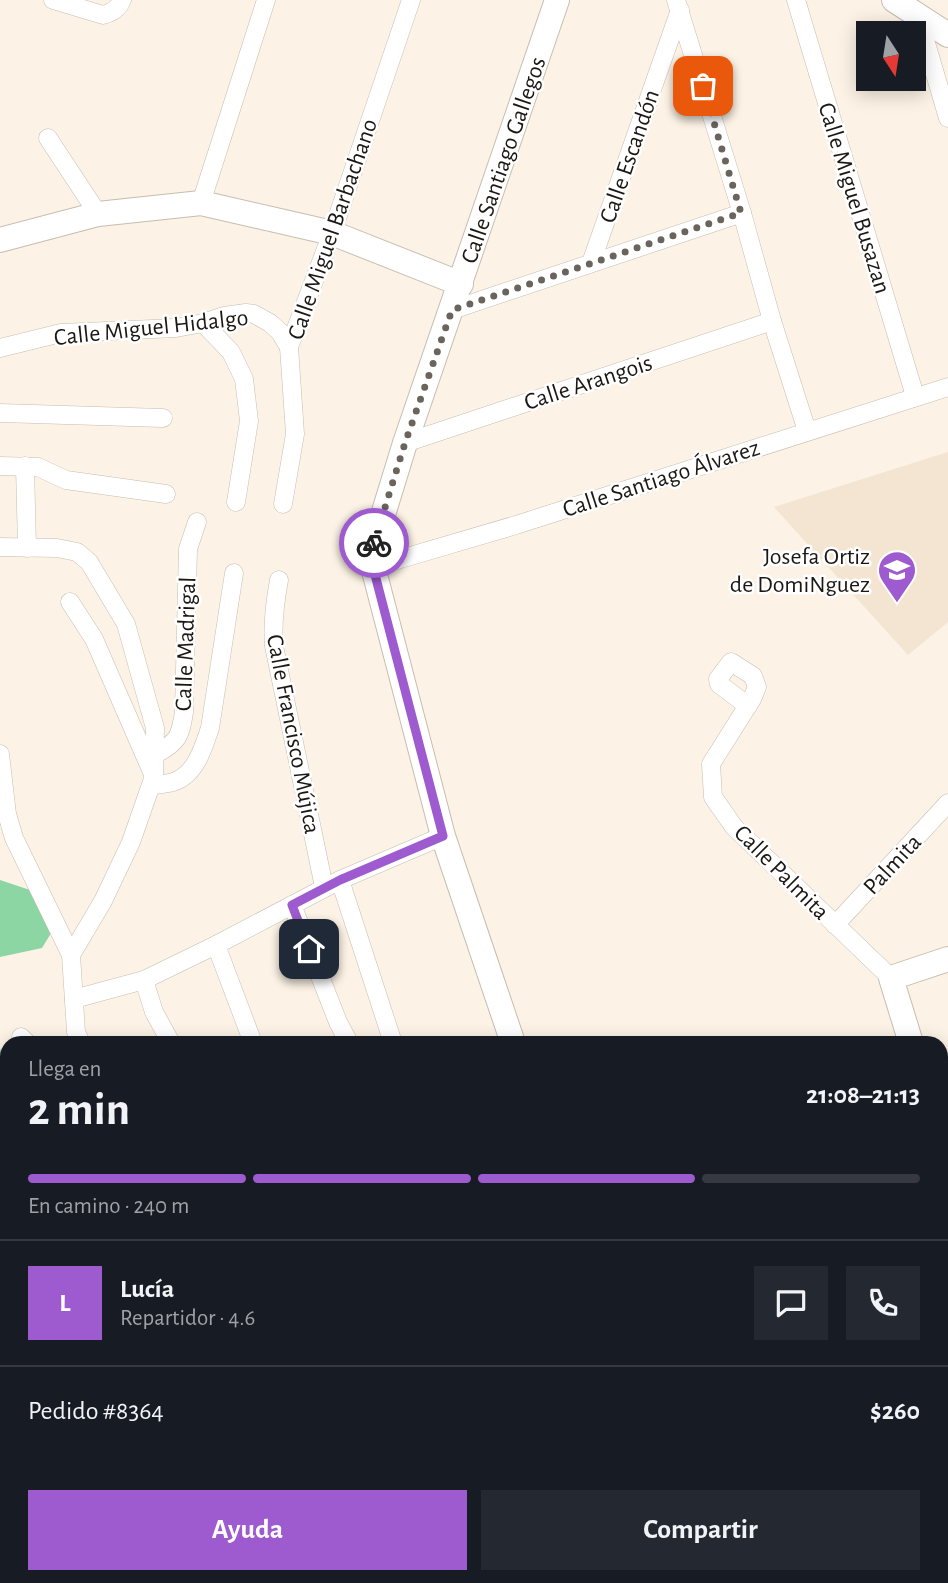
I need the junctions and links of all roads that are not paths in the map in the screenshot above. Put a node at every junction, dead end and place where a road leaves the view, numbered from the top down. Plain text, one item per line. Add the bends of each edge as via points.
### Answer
1 (53, 0) edge
2 (121, 0) edge
3 (266, 0) edge
4 (411, 0) edge
5 (557, 0) edge
6 (796, 0) edge
7 (894, 0) edge
8 (678, 5) edge
9 (918, 16) junction
10 (948, 35) edge
11 (948, 118) edge
12 (48, 138) dead end
13 (201, 203) junction
14 (741, 213) junction
15 (98, 214) junction
16 (332, 233) junction
17 (0, 240) edge
18 (591, 263) junction
19 (461, 284) junction
20 (452, 310) junction
21 (772, 321) junction
22 (203, 323) junction
23 (289, 347) junction
24 (0, 348) edge
25 (948, 387) edge
26 (915, 396) junction
27 (0, 413) edge
28 (163, 418) dead end
29 (807, 431) junction
30 (405, 443) junction
31 (0, 466) edge
32 (25, 466) junction
33 (166, 494) dead end
34 (236, 502) dead end
35 (283, 504) dead end
36 (197, 522) dead end
37 (0, 547) edge
38 (27, 548) junction
39 (373, 567) junction
40 (234, 573) dead end
41 (279, 580) dead end
42 (70, 602) dead end
43 (750, 703) dead end
44 (0, 754) edge
45 (156, 754) junction
46 (153, 781) junction
47 (948, 803) edge
48 (443, 836) junction
49 (332, 883) junction
50 (292, 905) junction
51 (835, 925) junction
52 (216, 945) junction
53 (71, 956) junction
54 (948, 960) edge
55 (891, 978) junction
56 (144, 980) junction
57 (74, 999) junction
58 (78, 1036) edge
59 (167, 1036) edge
60 (250, 1036) edge
61 (345, 1036) edge
62 (390, 1036) edge
63 (511, 1036) edge
64 (909, 1036) edge

1 - 2 street via 103,15 119,7
3 - 13 street
4 - 16 street, Calle Miguel Barbachano
5 - 19 street, Calle Santiago Gallegos
6 - 26 street, Calle Miguel Busazan
7 - 9 street
8 - 14 street
8 - 18 street, Calle Escandón
9 - 10 street
9 - 11 street
12 - 15 street
13 - 15 street
13 - 16 street
14 - 18 street
14 - 21 street
15 - 17 street
16 - 19 street
16 - 23 street, Calle Miguel Barbachano
18 - 20 street
19 - 20 street, Calle Santiago Gallegos
20 - 30 street, Calle Santiago Gallegos
21 - 29 street
21 - 30 street, Calle Arangois
22 - 23 street, Calle Miguel Hidalgo via 254,314 280,332
22 - 24 street, Calle Miguel Hidalgo via 61,333
22 - 34 street via 231,352 244,379 249,421
23 - 35 street, Calle Miguel Barbachano via 295,434
25 - 26 street, Calle Santiago Álvarez
26 - 29 street, Calle Santiago Álvarez
27 - 28 street
29 - 39 street, Calle Santiago Álvarez
30 - 39 street, Calle Santiago Gallegos via 374,544
31 - 32 street
32 - 33 street via 66,480
32 - 38 street
36 - 45 street, Calle Madrigal via 188,549 181,729 177,740
37 - 38 street
38 - 45 street via 77,552 89,562 127,624 155,728
39 - 48 street, Calle Santiago Gallegos
40 - 46 street via 210,728 203,747 195,765 176,781
41 - 49 street, Calle Francisco Mújica via 274,646
42 - 46 street via 94,639
43 - 51 street, Calle Palmita via 710,764 713,797 734,827
44 - 53 street via 14,838
45 - 46 street
46 - 53 street via 103,901
47 - 51 street, Palmita
48 - 49 street
48 - 63 street, Calle Santiago Gallegos
49 - 50 street
49 - 62 street, Calle Francisco Mújica
50 - 52 street
50 - 61 street
51 - 55 street, Calle Palmita
52 - 56 street
52 - 60 street
53 - 57 street
54 - 55 street
55 - 64 street
56 - 57 street
56 - 59 street
57 - 58 street

